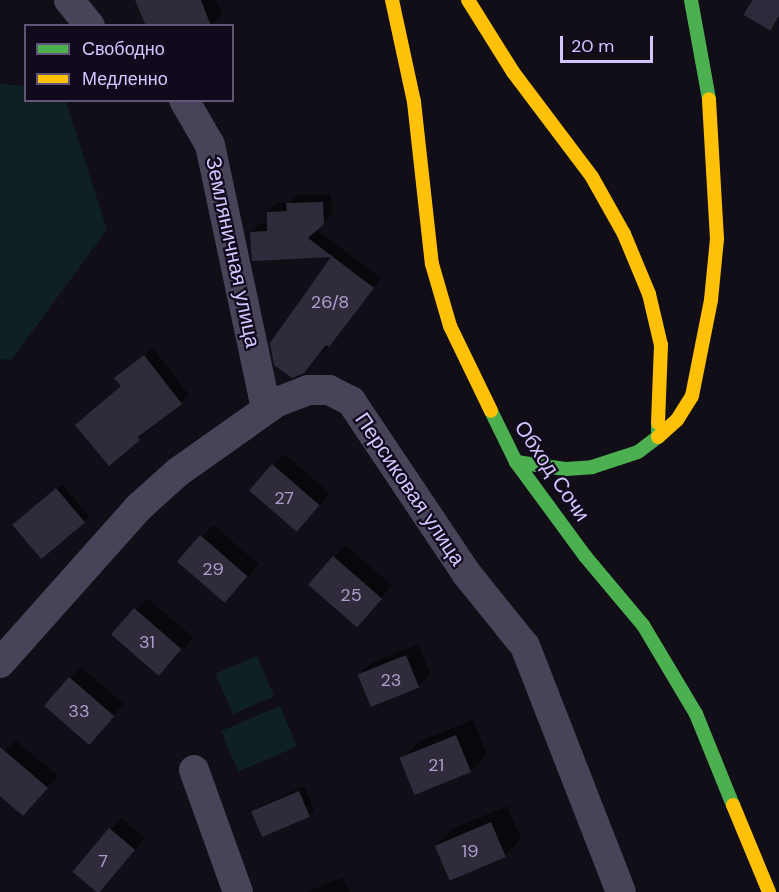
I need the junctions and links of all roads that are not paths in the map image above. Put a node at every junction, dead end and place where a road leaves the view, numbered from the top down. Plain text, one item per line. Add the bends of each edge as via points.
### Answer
1 (69, 0) edge
2 (392, 0) edge
3 (468, 0) edge
4 (691, 0) edge
5 (88, 24) edge
6 (185, 102) edge
7 (266, 410) junction
8 (658, 438) junction
9 (516, 462) junction
10 (0, 663) edge
11 (194, 770) dead end
12 (238, 892) edge
13 (621, 892) edge
14 (770, 892) edge

1 - 5 street
2 - 9 main road, Обход Сочи via 414,102 432,264 450,326
3 - 8 main road via 513,72 592,177 624,234 649,294 661,345
4 - 8 main road via 708,85 717,239 711,300 692,396 677,420
6 - 7 street, Земляничная улица via 210,145
7 - 10 street, Персиковая улица via 178,472 138,508
7 - 13 street, Персиковая улица via 308,390 329,390 351,401 419,507 525,646
8 - 9 main road via 638,452 592,467 566,469
9 - 14 main road, Обход Сочи via 585,556 643,625 696,714
11 - 12 street

